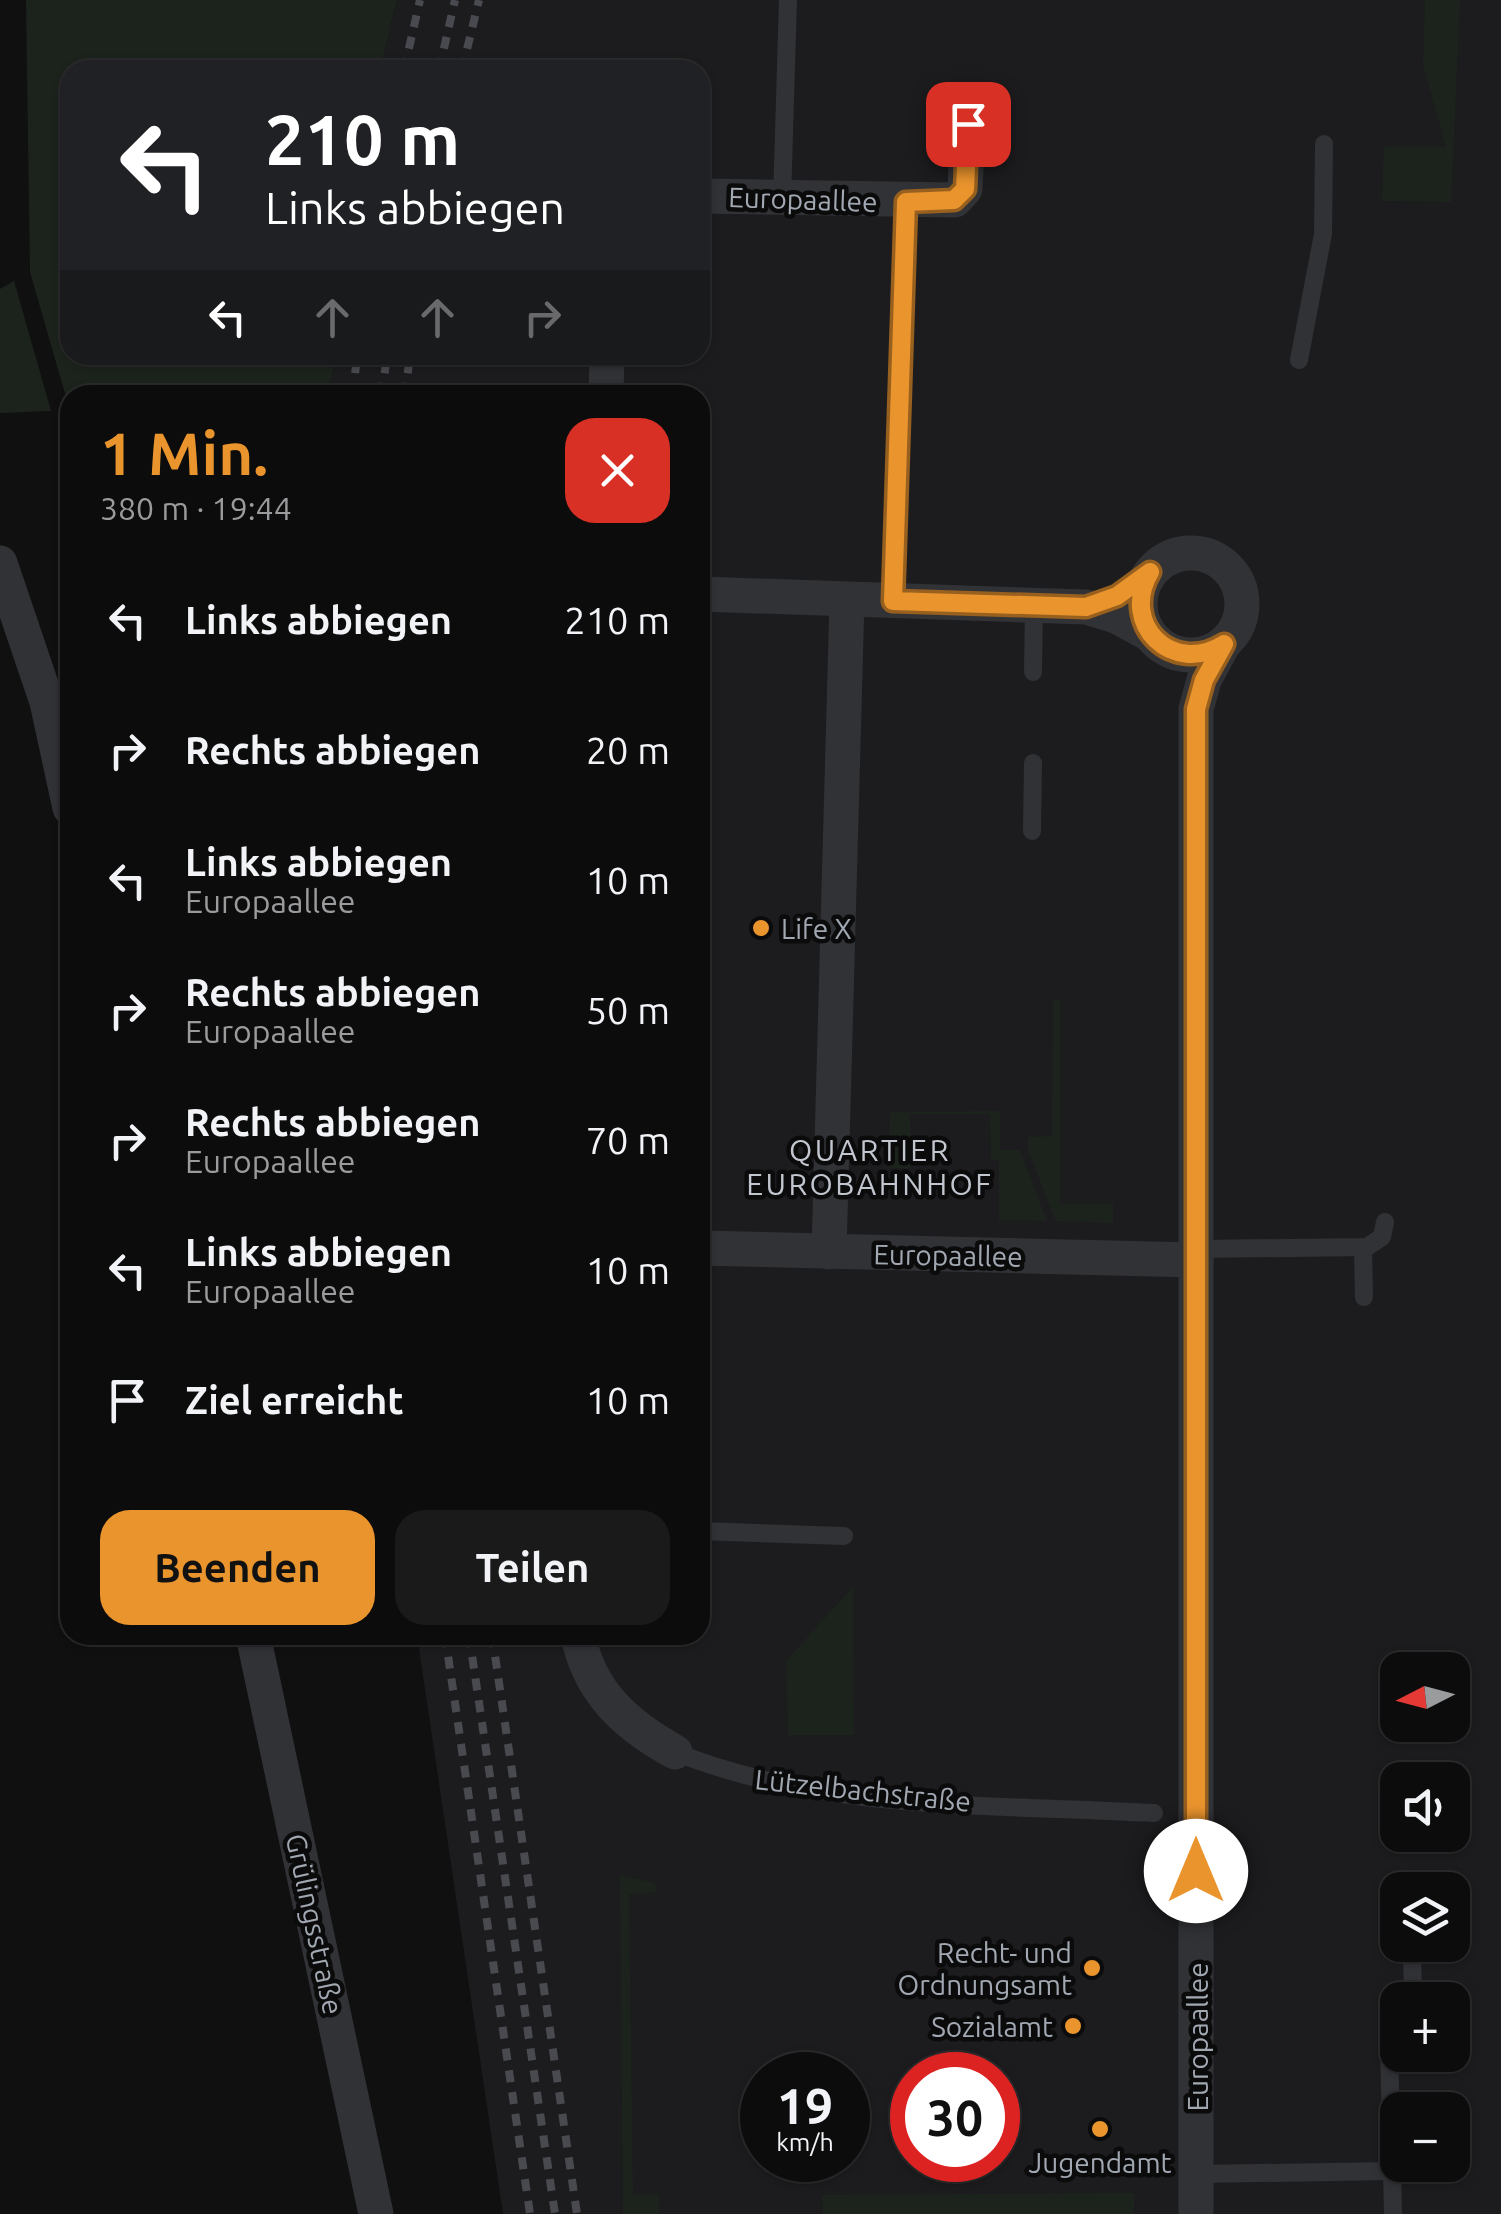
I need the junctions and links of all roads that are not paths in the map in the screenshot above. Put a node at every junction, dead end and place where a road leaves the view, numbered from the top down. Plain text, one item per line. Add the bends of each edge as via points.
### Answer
1 (788, 0) edge
2 (968, 124) dead end
3 (1324, 144) dead end
4 (710, 196) edge
5 (782, 199) junction
6 (906, 202) junction
7 (1299, 360) dead end
8 (0, 562) edge
9 (1150, 572) junction
10 (710, 594) edge
11 (848, 600) junction
12 (893, 601) junction
13 (1034, 605) junction
14 (1086, 607) junction
15 (1156, 641) junction
16 (1224, 644) junction
17 (1033, 672) dead end
18 (1196, 709) junction
19 (1033, 763) dead end
20 (60, 764) edge
21 (1032, 831) dead end
22 (1385, 1222) dead end
23 (1363, 1247) junction
24 (710, 1248) edge
25 (828, 1252) junction
26 (1196, 1254) junction
27 (1364, 1297) dead end
28 (710, 1531) edge
29 (844, 1536) dead end
30 (255, 1645) edge
31 (582, 1645) edge
32 (675, 1752) joint
33 (1154, 1813) dead end
34 (1380, 2171) edge
35 (1197, 2174) junction
36 (1392, 2182) edge
37 (376, 2214) edge
38 (1196, 2214) edge
39 (1393, 2214) edge

1 - 5 lane
2 - 6 street, Europaallee via 965,189 954,200
3 - 7 lane via 1322,234
4 - 5 street, Europaallee
5 - 6 street, Europaallee
6 - 12 lane, Europaallee
8 - 20 street
9 - 14 street via 1117,596
9 - 15 street via 1139,608
9 - 16 street via 1184,552 1203,554 1231,571 1242,608
10 - 11 street
11 - 12 street
11 - 25 street
12 - 13 street
13 - 14 street
13 - 17 lane
14 - 15 street via 1116,616
15 - 16 street via 1197,656
15 - 18 street, Europaallee
16 - 18 street, Europaallee
18 - 26 street, Europaallee
19 - 21 lane
22 - 23 lane via 1382,1237
23 - 26 lane
23 - 27 lane
24 - 25 street, Europaallee
25 - 26 street, Europaallee
26 - 35 street, Europaallee
28 - 29 lane
30 - 37 street, Grülingsstraße
31 - 32 street, Lützelbachstraße via 602,1695 643,1734
32 - 33 lane, Lützelbachstraße via 746,1778 818,1790
34 - 35 lane
35 - 38 street, Europaallee
36 - 39 lane

